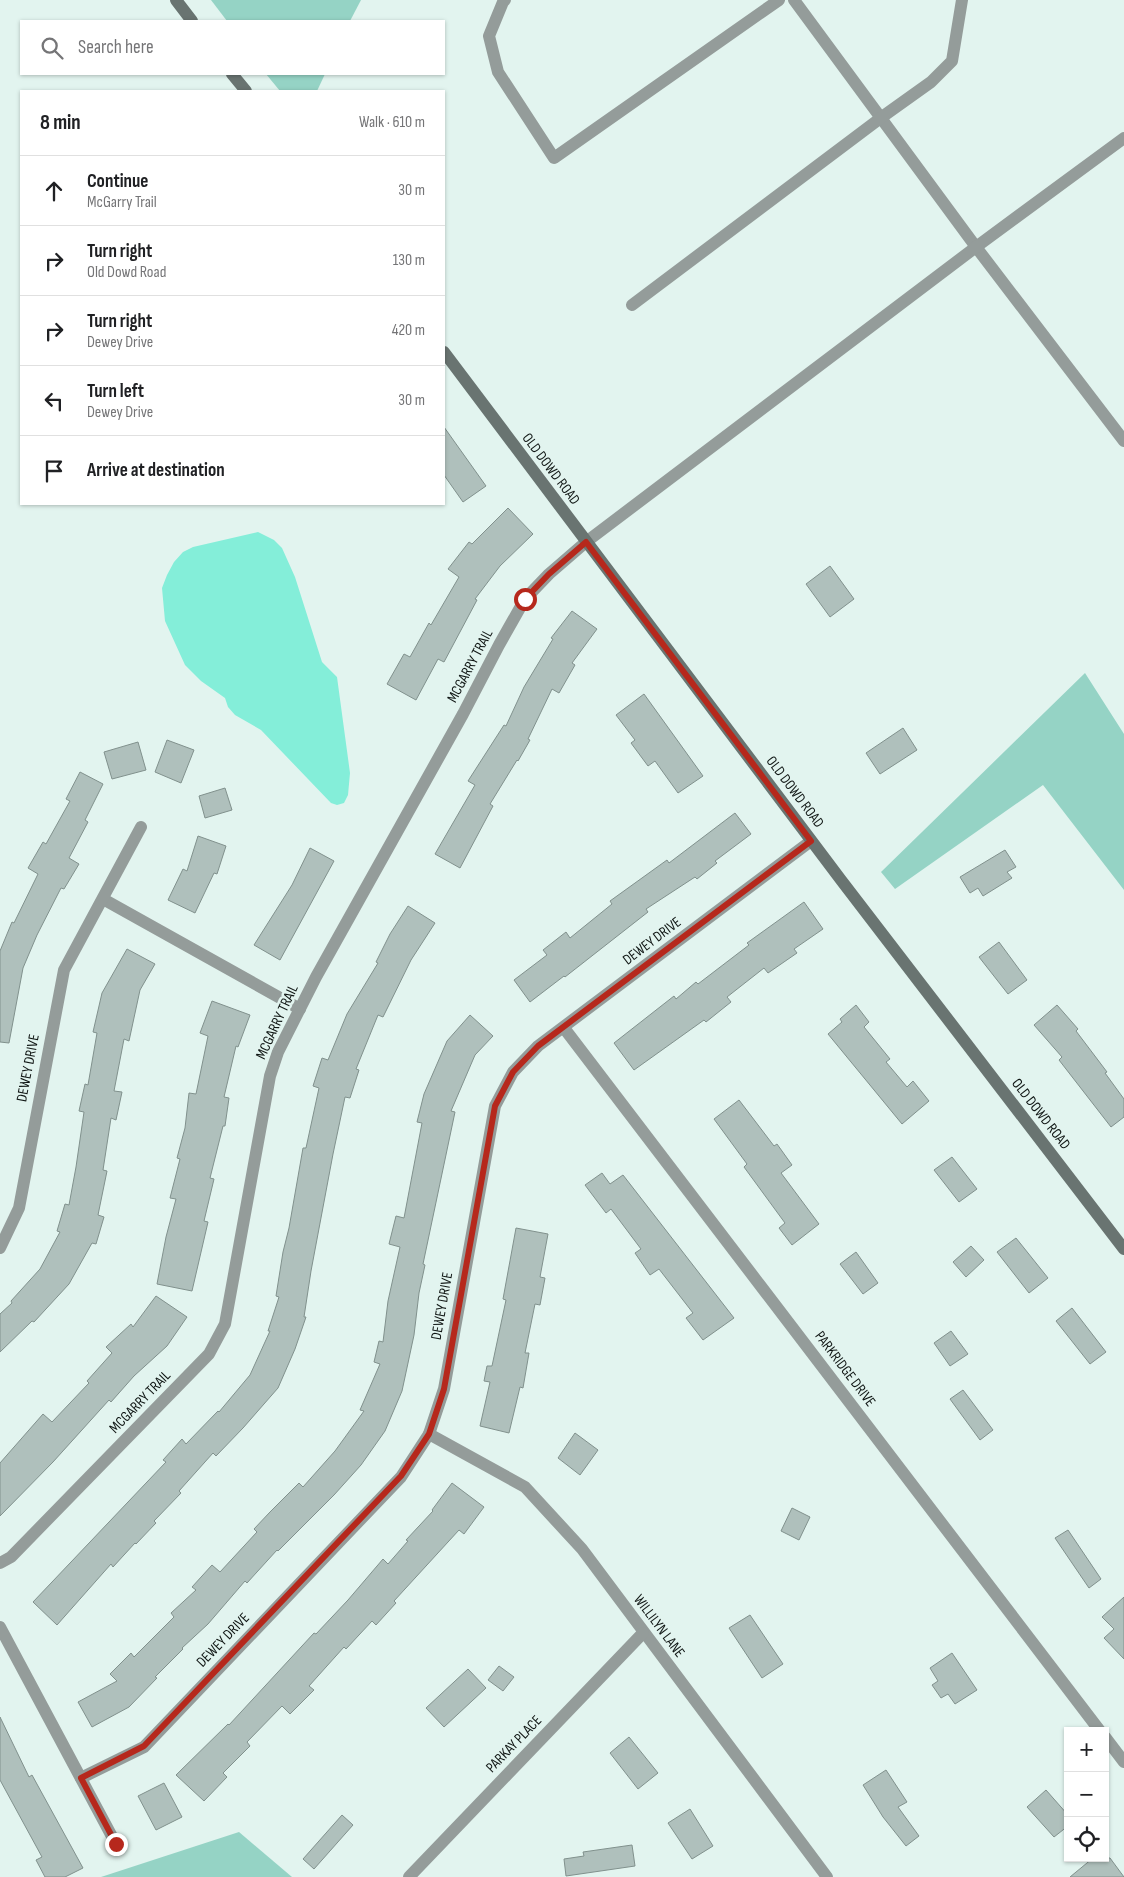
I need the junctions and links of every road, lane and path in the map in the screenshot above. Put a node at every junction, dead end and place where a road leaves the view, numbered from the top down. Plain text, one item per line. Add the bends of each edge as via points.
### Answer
1 (176, 0) edge
2 (506, 0) edge
3 (779, 0) edge
4 (794, 0) edge
5 (962, 0) edge
6 (191, 20) edge
7 (233, 75) edge
8 (245, 90) edge
9 (882, 117) junction
10 (1124, 138) edge
11 (976, 246) junction
12 (632, 305) dead end
13 (445, 353) edge
14 (1122, 434) edge
15 (586, 542) junction
16 (141, 828) dead end
17 (811, 841) junction
18 (102, 900) junction
19 (300, 1009) junction
20 (564, 1028) junction
21 (0, 1248) edge
22 (1124, 1249) edge
23 (429, 1434) junction
24 (0, 1563) edge
25 (0, 1627) edge
26 (643, 1633) junction
27 (1097, 1727) edge
28 (1109, 1742) edge
29 (1124, 1762) edge
30 (81, 1778) junction
31 (116, 1844) dead end
32 (409, 1877) edge
33 (827, 1877) edge

1 - 6 street
2 - 3 street via 489,36 498,72 554,158
4 - 9 street
5 - 9 street via 952,61 931,82
7 - 8 street
9 - 11 street
9 - 12 street
10 - 11 street, MCGARRY TRAIL
11 - 14 street
11 - 15 street, MCGARRY TRAIL
13 - 15 street, OLD DOWD ROAD
15 - 17 street, OLD DOWD ROAD
15 - 19 street, MCGARRY TRAIL via 525,599
16 - 18 street, DEWEY DRIVE
17 - 20 street, DEWEY DRIVE
17 - 22 street, OLD DOWD ROAD
18 - 19 street
18 - 21 street, DEWEY DRIVE via 64,970 19,1208
19 - 24 street, MCGARRY TRAIL via 278,1052 270,1076 225,1324 209,1354 11,1557
20 - 23 street, DEWEY DRIVE via 538,1046 513,1072 495,1106 444,1389
20 - 27 street, PARKRIDGE DRIVE
23 - 26 street, WILLILYN LANE via 525,1487 582,1549
23 - 30 street, DEWEY DRIVE via 401,1476 144,1746
25 - 30 street
26 - 32 street, PARKAY PLACE
26 - 33 street, WILLILYN LANE
28 - 29 street
30 - 31 street

